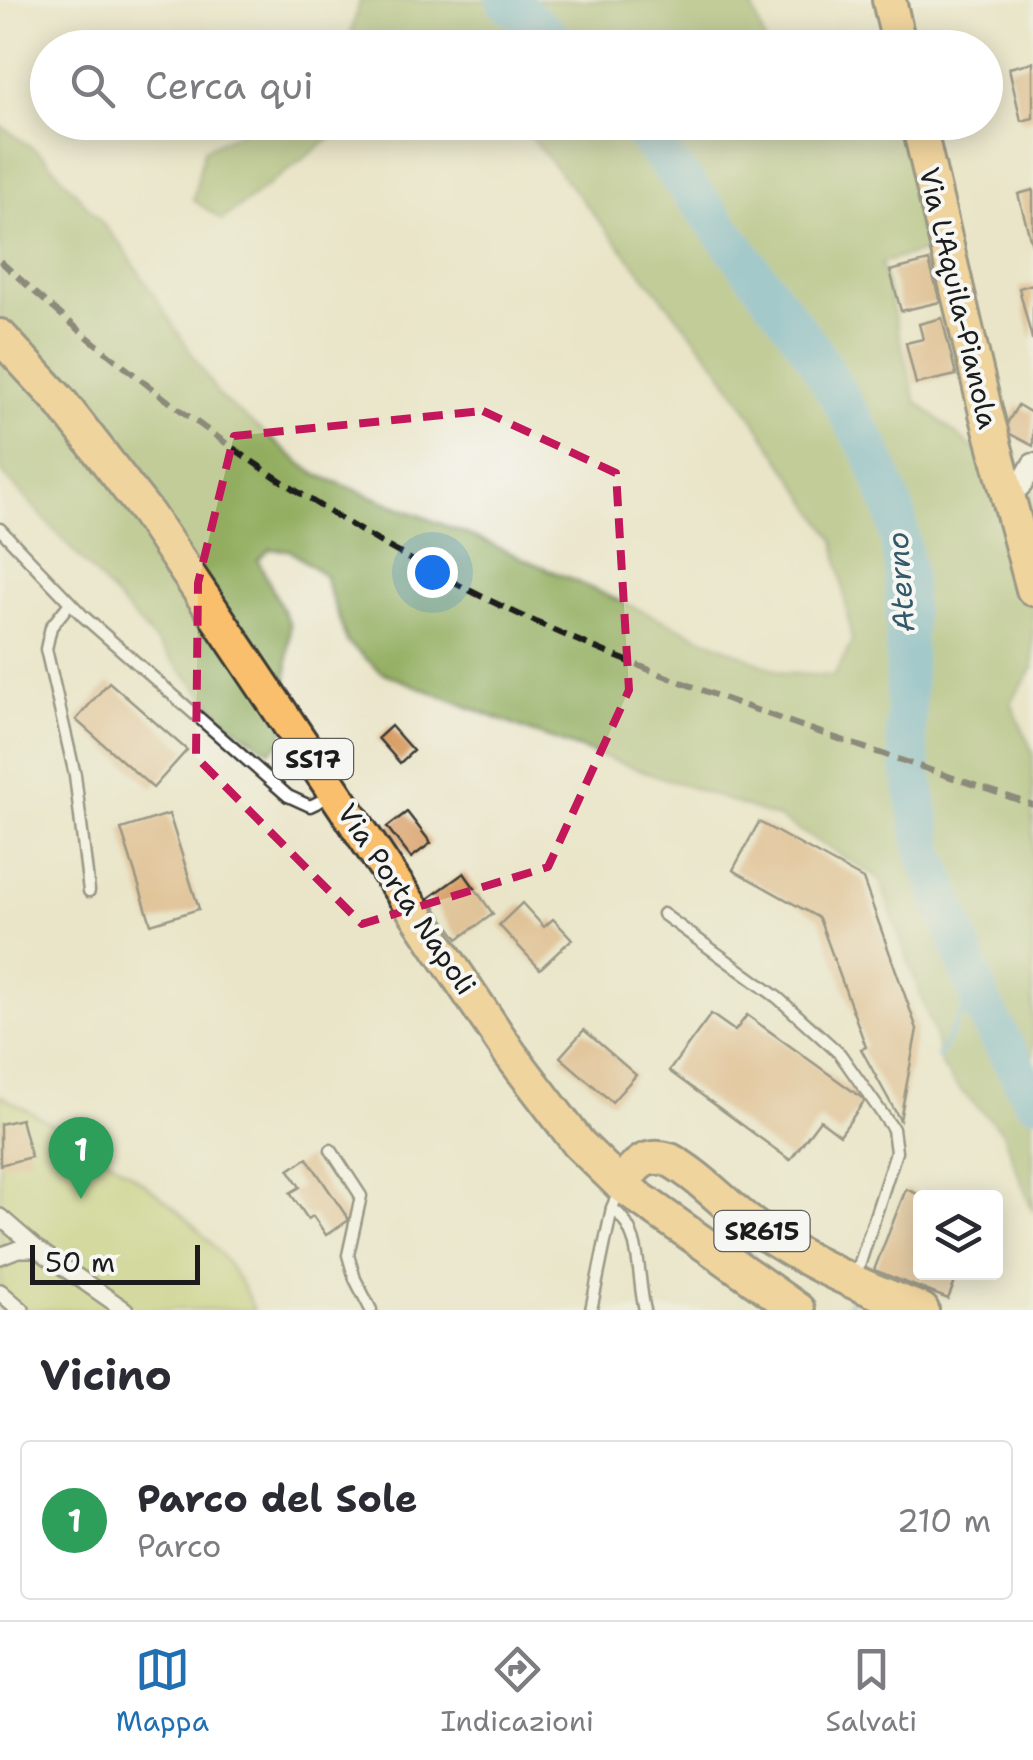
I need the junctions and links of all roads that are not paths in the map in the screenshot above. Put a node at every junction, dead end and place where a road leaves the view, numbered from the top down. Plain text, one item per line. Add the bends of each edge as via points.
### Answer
1 (889, 0) edge
2 (896, 30) edge
3 (922, 140) edge
4 (0, 336) edge
5 (1033, 464) edge
6 (1008, 497) junction
7 (0, 529) edge
8 (1033, 589) edge
9 (70, 603) junction
10 (336, 792) junction
11 (90, 891) dead end
12 (663, 914) dead end
13 (331, 1150) dead end
14 (617, 1197) junction
15 (38, 1250) junction
16 (0, 1254) edge
17 (854, 1281) junction
18 (0, 1292) edge
19 (21, 1310) edge
20 (125, 1310) edge
21 (371, 1310) edge
22 (591, 1310) edge
23 (646, 1310) edge
24 (798, 1310) edge
25 (922, 1310) edge

1 - 2 main road
3 - 6 main road, Via L'Aquila-Pianola
4 - 10 main road, Via Porta Napoli / SS17 via 104,455
5 - 6 street
6 - 8 main road, Via L'Aquila-Pianola
7 - 9 lane
9 - 10 lane via 288,796 314,806
9 - 11 lane via 51,627 46,649 76,775
10 - 14 main road, Via Porta Napoli / SS17 via 534,1089
12 - 17 lane via 778,998 840,1054 893,1129 896,1152
13 - 21 lane via 361,1196 348,1255
14 - 17 main road, SR615 via 641,1160 670,1160 758,1228
14 - 22 lane
14 - 23 lane
14 - 24 main road, Via Porta Napoli / SS17
15 - 16 street
15 - 16 street via 0,1217
15 - 20 street
17 - 25 main road, SR615
18 - 19 street

